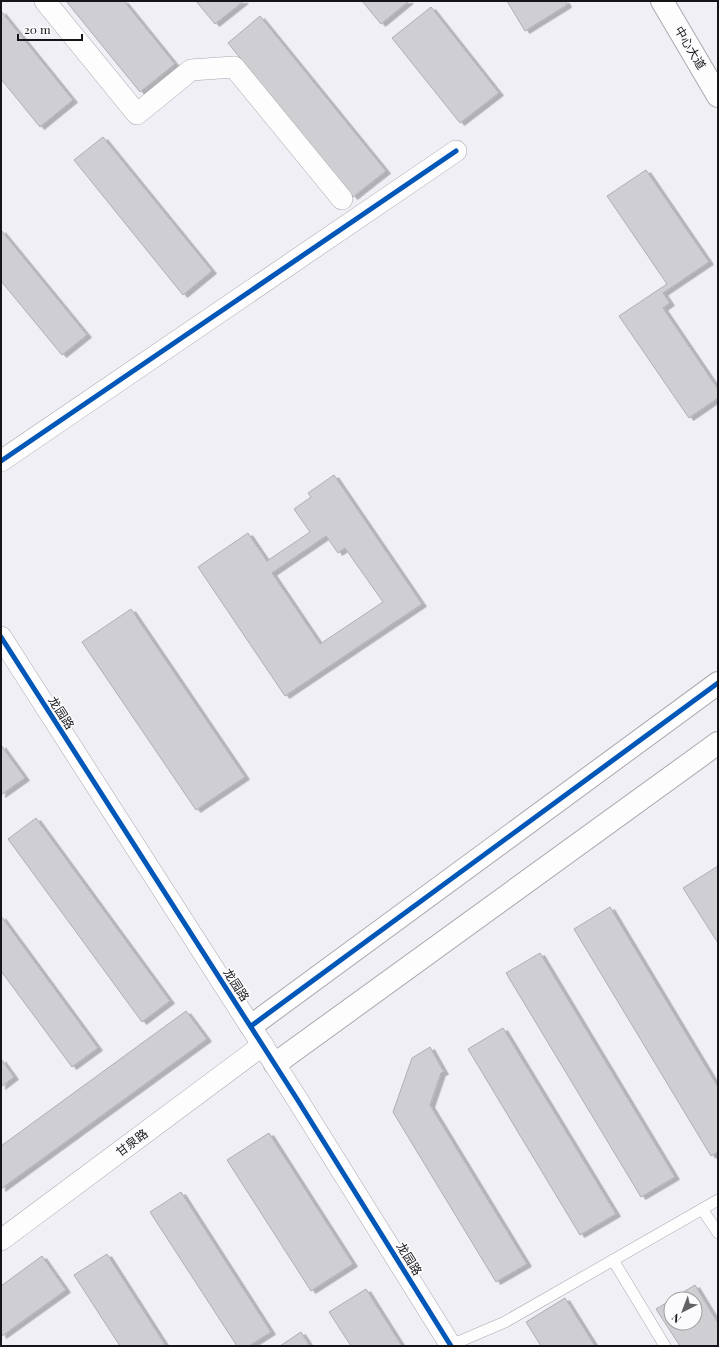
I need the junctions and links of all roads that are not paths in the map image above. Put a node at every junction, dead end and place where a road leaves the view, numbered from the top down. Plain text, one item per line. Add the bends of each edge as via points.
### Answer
1 (45, 1) edge
2 (662, 1) edge
3 (718, 96) edge
4 (456, 151) dead end
5 (342, 199) dead end
6 (1, 461) edge
7 (1, 637) edge
8 (718, 683) edge
9 (718, 743) edge
10 (251, 1026) junction
11 (263, 1045) junction
12 (275, 1064) junction
13 (718, 1200) edge
14 (702, 1209) junction
15 (718, 1233) edge
16 (1, 1240) edge
17 (613, 1260) junction
18 (451, 1345) edge
19 (665, 1346) edge

1 - 5 street via 137,114 191,70 234,67
2 - 3 street, 中心大道
4 - 6 street
7 - 10 street, 龙园路
8 - 10 street
9 - 12 street
10 - 11 street, 龙园路
11 - 12 street, 龙园路
11 - 16 street, 甘泉路
12 - 18 street, 龙园路
13 - 14 lane
14 - 15 lane
14 - 17 lane
17 - 18 lane via 505,1322
17 - 19 lane

